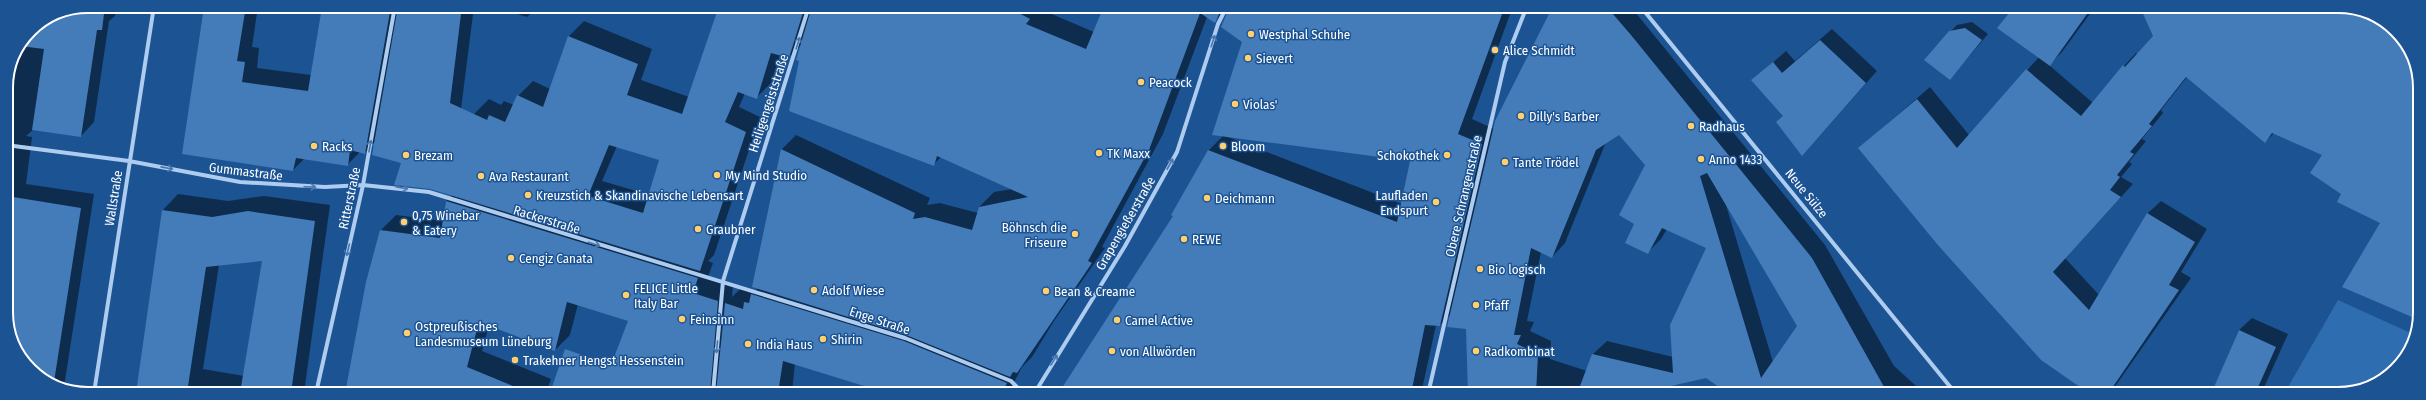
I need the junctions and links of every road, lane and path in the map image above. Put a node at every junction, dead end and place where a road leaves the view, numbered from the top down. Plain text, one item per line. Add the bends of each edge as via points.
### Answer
1 (153, 13) edge
2 (394, 13) edge
3 (807, 13) edge
4 (1224, 13) edge
5 (1524, 13) edge
6 (1647, 13) edge
7 (13, 146) edge
8 (129, 160) junction
9 (363, 185) junction
10 (723, 281) junction
11 (95, 387) edge
12 (317, 387) edge
13 (714, 387) edge
14 (1017, 387) edge
15 (1038, 387) edge
16 (1430, 387) edge
17 (1950, 387) edge

1 - 8 street, Wallstraße
9 -> 2 street, Ritterstraße
10 -> 3 street, Heiligengeiststraße
15 -> 4 street, Grapengießerstraße via 1125,246 1177,152
5 - 16 street, Obere Schrangenstraße via 1505,62
6 - 17 street, Neue Sülze
7 - 8 street, Gummastraße
8 -> 9 street, Gummastraße via 240,182 325,187
8 - 11 street, Wallstraße
9 -> 10 street, Rackerstraße via 429,192 671,268
9 -> 12 street, Ritterstraße
10 -> 13 street, Heiligengeiststraße
10 - 14 street, Enge Straße via 905,338 1011,381

